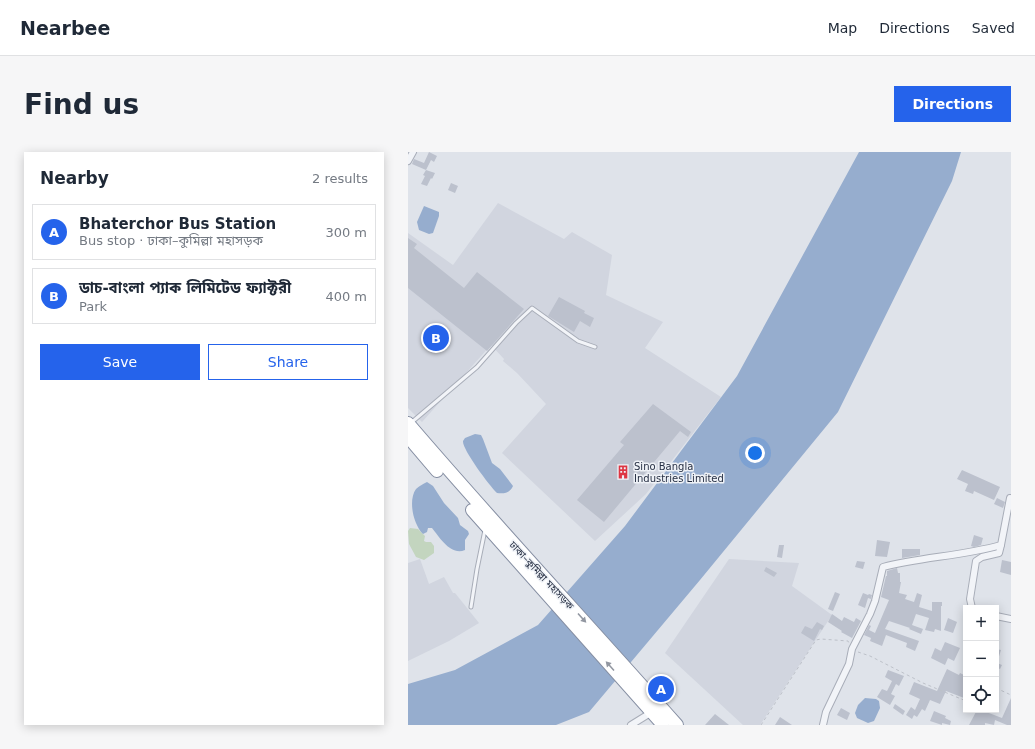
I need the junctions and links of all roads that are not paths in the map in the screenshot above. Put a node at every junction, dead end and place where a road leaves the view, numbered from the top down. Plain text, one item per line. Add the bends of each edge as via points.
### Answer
1 (413, 152) edge
2 (408, 161) edge
3 (595, 348) dead end
4 (408, 428) edge
5 (1010, 498) edge
6 (486, 527) junction
7 (1001, 545) junction
8 (541, 581) junction
9 (971, 605) edge
10 (470, 607) dead end
11 (999, 617) edge
12 (1011, 619) edge
13 (641, 692) junction
14 (652, 712) junction
15 (631, 725) edge
16 (663, 725) edge
17 (677, 725) edge
18 (823, 725) edge

1 - 2 street
3 - 4 lane via 578,341 532,308 477,367
4 - 6 highway, ঢাকা–কুমিল্লা মহাসড়ক
4 - 8 highway, ঢাকা–কুমিল্লা মহাসড়ক via 485,512
5 - 7 street
6 - 8 highway, ঢাকা–কুমিল্লা মহাসড়ক
6 - 10 lane
7 - 9 street via 999,553 976,561
7 - 18 street via 980,551 883,567 875,601 852,649 849,664 826,712
8 - 13 highway, ঢাকা–কুমিল্লা মহাসড়ক
11 - 12 street
13 - 14 highway, ঢাকা–কুমিল্লা মহাসড়ক
13 - 17 highway, ঢাকা–কুমিল্লা মহাসড়ক
14 - 15 street
14 - 16 highway, ঢাকা–কুমিল্লা মহাসড়ক

